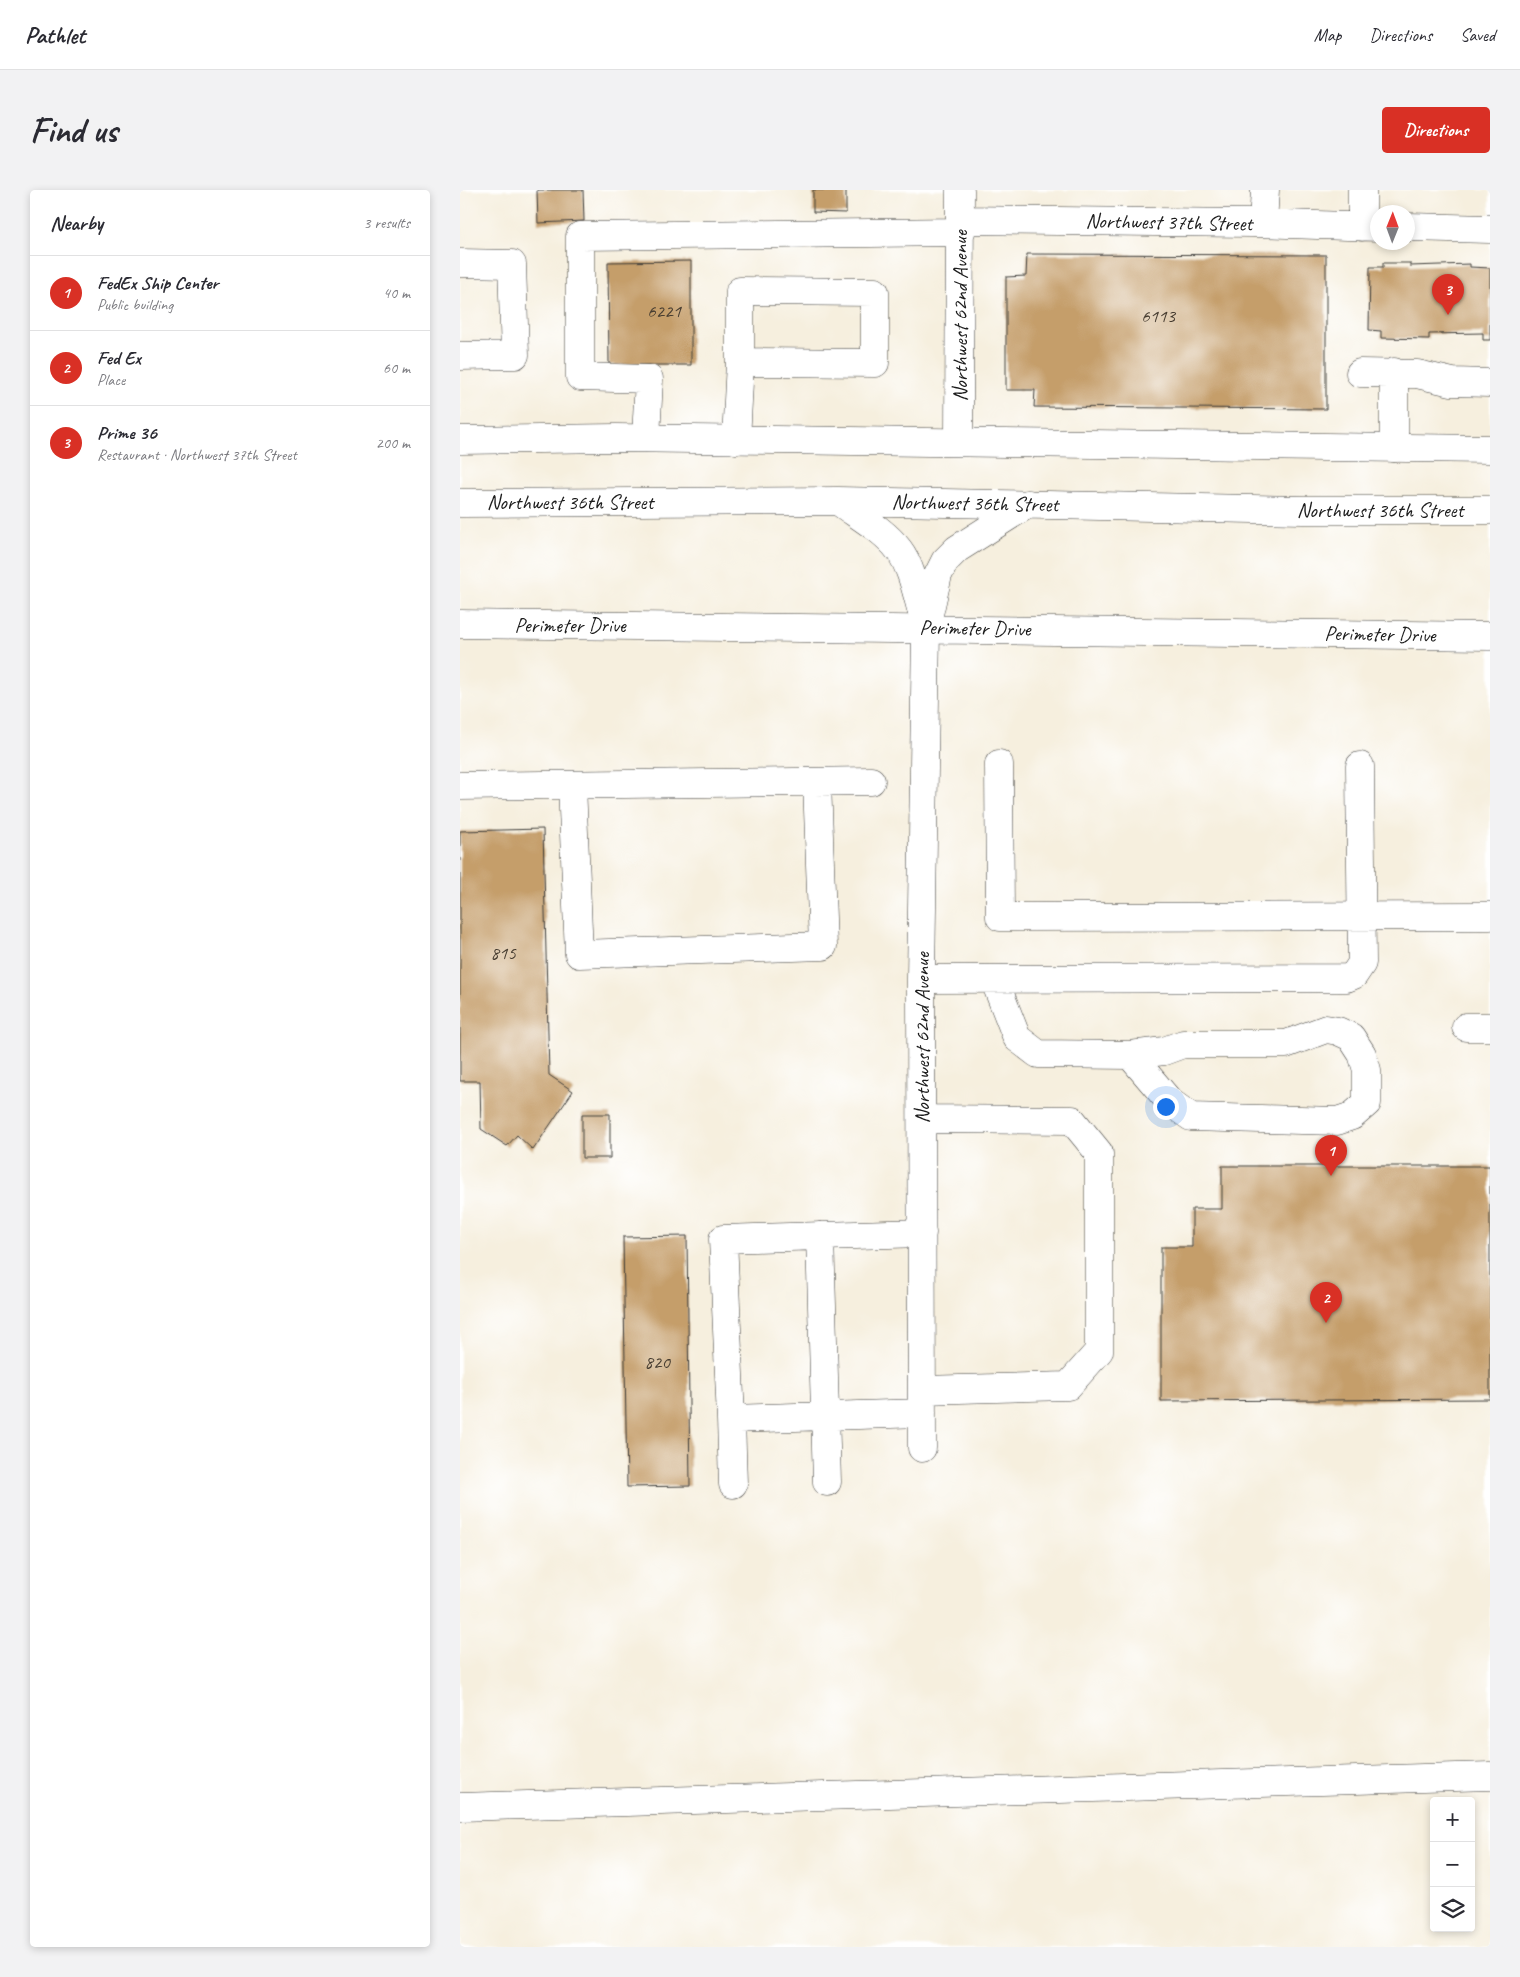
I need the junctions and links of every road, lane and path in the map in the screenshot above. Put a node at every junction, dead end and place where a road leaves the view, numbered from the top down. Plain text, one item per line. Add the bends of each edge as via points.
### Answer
1 (960, 190) edge
2 (1265, 190) edge
3 (1346, 190) edge
4 (1362, 190) edge
5 (1263, 223) junction
6 (961, 226) junction
7 (1362, 227) edge
8 (1415, 227) edge
9 (1490, 229) edge
10 (460, 263) edge
11 (460, 356) edge
12 (740, 362) junction
13 (1394, 372) junction
14 (1360, 373) dead end
15 (1490, 383) edge
16 (646, 438) junction
17 (460, 440) edge
18 (736, 440) junction
19 (960, 441) junction
20 (1394, 448) junction
21 (1490, 449) edge
22 (838, 501) junction
23 (460, 503) edge
24 (1028, 504) junction
25 (1490, 510) edge
26 (460, 624) edge
27 (926, 628) junction
28 (1490, 636) edge
29 (999, 764) dead end
30 (1360, 766) dead end
31 (871, 781) dead end
32 (817, 782) junction
33 (572, 785) junction
34 (460, 786) edge
35 (1363, 916) junction
36 (1490, 916) edge
37 (921, 979) junction
38 (994, 979) junction
39 (1130, 1055) junction
40 (922, 1119) junction
41 (922, 1233) junction
42 (820, 1236) junction
43 (922, 1401) junction
44 (825, 1416) junction
45 (731, 1420) junction
46 (922, 1448) dead end
47 (828, 1482) dead end
48 (733, 1484) dead end
49 (1490, 1776) edge
50 (460, 1807) edge

1 - 6 street, Northwest 62nd Avenue
2 - 5 street
3 - 7 street
4 - 7 street
5 - 6 street, Northwest 37th Street
5 - 7 street, Northwest 37th Street
6 - 16 street, Northwest 37th Street via 580,236 580,377 649,379
6 - 19 street, Northwest 62nd Avenue
8 - 9 street
10 - 11 street via 512,264 515,355
12 - 12 street via 874,363 875,292 740,291
12 - 18 street
13 - 14 street
13 - 15 street via 1452,382
13 - 20 street
16 - 17 street
16 - 18 street
18 - 19 street
19 - 20 street
20 - 21 street
22 - 23 street, Northwest 36th Street
22 - 24 street, Northwest 36th Street
22 - 27 street via 892,542 900,552
24 - 25 street, Northwest 36th Street
24 - 27 street via 957,549 945,561 938,575
26 - 27 street, Perimeter Drive
27 - 28 street, Perimeter Drive
27 - 37 street, Northwest 62nd Avenue
29 - 35 street via 1000,917
30 - 35 street
31 - 32 street
32 - 33 street
32 - 33 street via 824,946 579,954
33 - 34 street
35 - 36 street
35 - 38 street via 1362,963 1354,975 1347,978
37 - 38 street
37 - 40 street, Northwest 62nd Avenue
38 - 39 street via 1017,1038 1038,1054
39 - 39 street via 1170,1102 1191,1117 1337,1121 1352,1116 1367,1103 1367,1070 1362,1054 1351,1037 1338,1031 1326,1029 1286,1044 1183,1044 1164,1051
40 - 41 street, Northwest 62nd Avenue
40 - 43 street via 1072,1120 1099,1153 1099,1351 1068,1386
41 - 42 street
41 - 43 street, Northwest 62nd Avenue
42 - 44 street
42 - 45 street via 722,1239
43 - 44 street
43 - 46 street, Northwest 62nd Avenue
44 - 45 street
44 - 47 street
45 - 48 street
49 - 50 street

